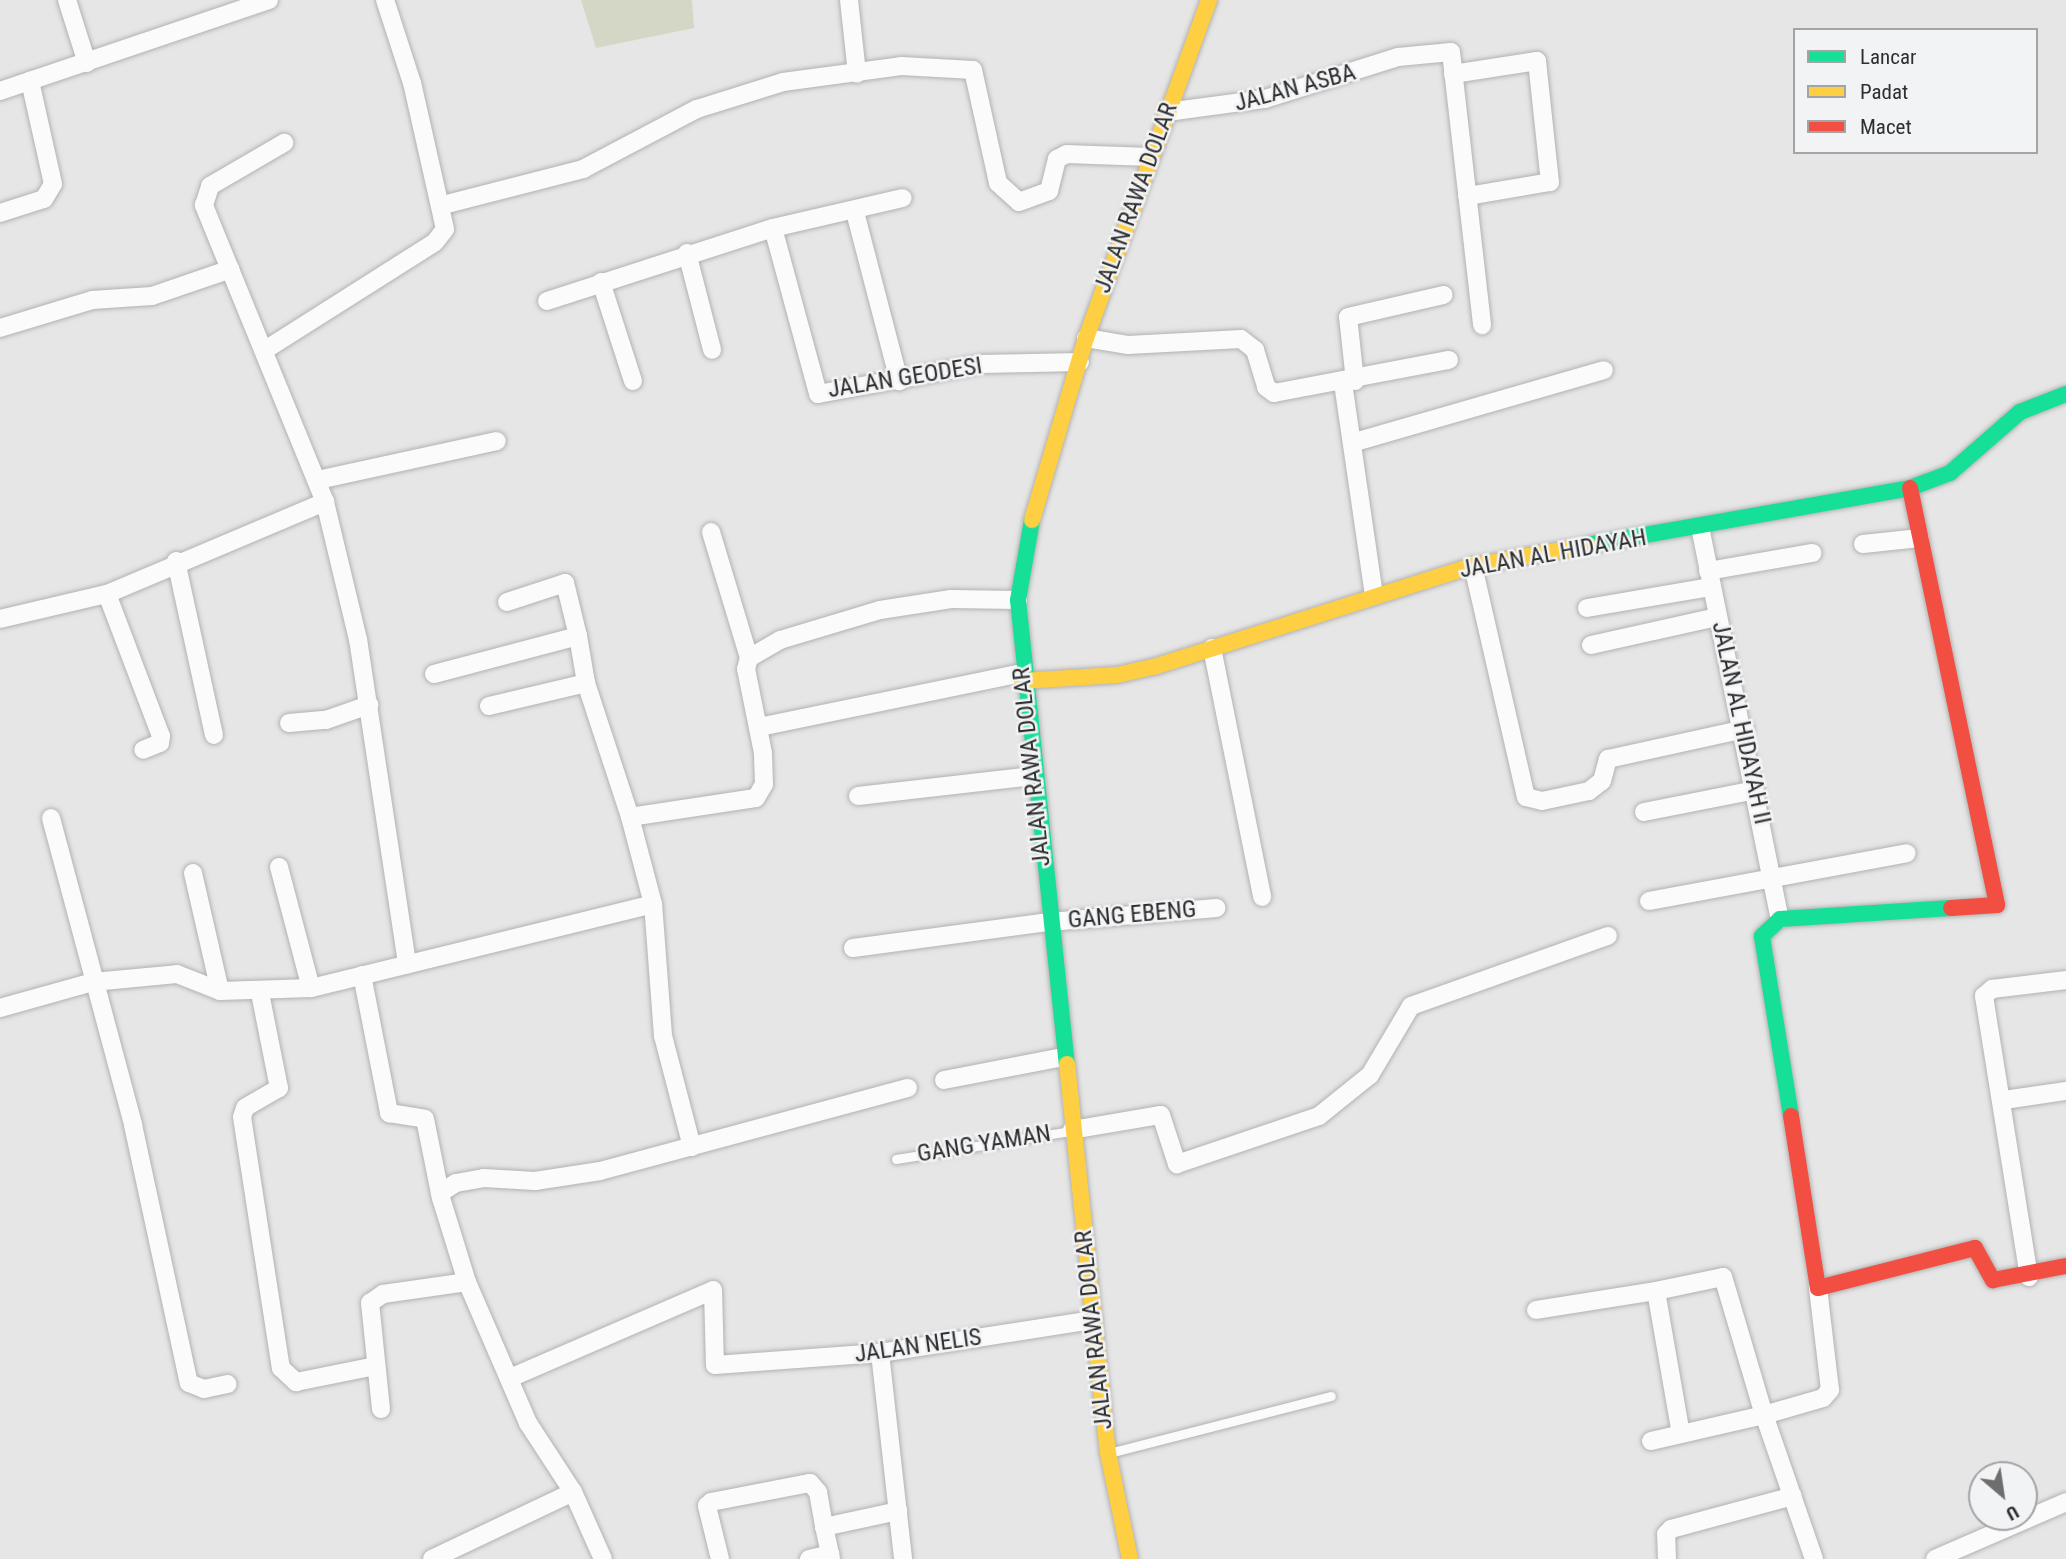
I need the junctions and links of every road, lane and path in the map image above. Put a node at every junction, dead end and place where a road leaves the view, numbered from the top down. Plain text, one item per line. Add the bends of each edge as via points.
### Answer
1 (67, 0) edge
2 (269, 0) edge
3 (385, 0) edge
4 (849, 0) edge
5 (1209, 0) edge
6 (208, 8) edge
7 (87, 63) junction
8 (857, 74) junction
9 (1453, 74) junction
10 (30, 81) junction
11 (0, 90) edge
12 (1167, 112) junction
13 (284, 143) dead end
14 (1149, 157) junction
15 (1467, 196) junction
16 (904, 198) dead end
17 (443, 205) junction
18 (855, 212) junction
19 (0, 213) edge
20 (773, 228) junction
21 (687, 253) junction
22 (231, 269) junction
23 (601, 282) junction
24 (1443, 295) dead end
25 (547, 301) dead end
26 (1482, 325) dead end
27 (0, 328) edge
28 (1086, 338) junction
29 (265, 350) junction
30 (712, 350) dead end
31 (1449, 360) dead end
32 (1080, 362) junction
33 (1604, 370) dead end
34 (633, 381) dead end
35 (899, 381) junction
36 (1349, 382) junction
37 (2066, 394) edge
38 (497, 441) dead end
39 (1355, 442) junction
40 (318, 480) junction
41 (1910, 488) junction
42 (325, 502) junction
43 (1700, 527) junction
44 (711, 532) dead end
45 (1920, 538) junction
46 (1863, 544) dead end
47 (1812, 553) dead end
48 (176, 561) junction
49 (1473, 566) junction
50 (1710, 579) junction
51 (107, 594) junction
52 (1374, 595) junction
53 (1018, 600) junction
54 (507, 601) dead end
55 (1587, 608) dead end
56 (1, 615) edge
57 (1717, 617) junction
58 (578, 636) junction
59 (1591, 645) dead end
60 (1212, 648) junction
61 (749, 658) junction
62 (434, 674) dead end
63 (1022, 677) junction
64 (586, 683) junction
65 (369, 705) junction
66 (489, 706) dead end
67 (289, 723) dead end
68 (759, 727) junction
69 (1745, 729) junction
70 (214, 735) dead end
71 (143, 750) dead end
72 (1033, 776) junction
73 (1755, 790) junction
74 (858, 796) dead end
75 (1643, 812) dead end
76 (630, 817) junction
77 (51, 818) dead end
78 (1907, 853) dead end
79 (279, 867) dead end
80 (193, 873) dead end
81 (1775, 877) junction
82 (1262, 897) dead end
83 (1649, 901) dead end
84 (653, 904) junction
85 (1216, 908) dead end
86 (1780, 919) junction
87 (1049, 922) junction
88 (1608, 936) dead end
89 (853, 948) dead end
90 (407, 964) junction
91 (362, 975) junction
92 (2066, 980) edge
93 (93, 982) junction
94 (311, 988) junction
95 (220, 991) junction
96 (260, 993) junction
97 (0, 1008) edge
98 (1064, 1057) junction
99 (944, 1080) dead end
100 (908, 1088) dead end
101 (2066, 1091) edge
102 (2004, 1100) junction
103 (1072, 1130) junction
104 (692, 1147) junction
105 (896, 1159) dead end
106 (440, 1193) junction
107 (2066, 1266) edge
108 (2029, 1278) junction
109 (467, 1282) junction
110 (1818, 1288) junction
111 (1656, 1291) junction
112 (1536, 1310) dead end
113 (1093, 1320) junction
114 (880, 1353) junction
115 (375, 1366) junction
116 (510, 1378) junction
117 (227, 1384) dead end
118 (1331, 1396) dead end
119 (381, 1409) dead end
120 (1765, 1415) junction
121 (1681, 1434) junction
122 (1651, 1441) dead end
123 (1108, 1453) junction
124 (573, 1492) junction
125 (1793, 1496) junction
126 (2066, 1502) edge
127 (898, 1511) junction
128 (824, 1527) junction
129 (831, 1557) edge
130 (432, 1559) edge
131 (603, 1559) edge
132 (720, 1559) edge
133 (809, 1559) edge
134 (903, 1559) edge
135 (1130, 1559) edge
136 (1667, 1559) edge
137 (1814, 1559) edge
138 (1936, 1559) edge

1 - 7 street
2 - 6 street
3 - 17 street
4 - 8 street
5 - 12 street, JALAN RAWA DOLAR
6 - 7 street
7 - 10 street
8 - 14 street via 901,66 973,70 998,183 1019,202 1049,191 1057,159 1067,154
8 - 17 street via 783,82 746,93 697,109 583,169
9 - 12 street, JALAN ASBA via 1451,52 1398,57 1265,99
9 - 15 street
9 - 15 street via 1537,61 1550,182
10 - 11 street
10 - 19 street via 53,184 44,199
12 - 14 street, JALAN RAWA DOLAR
13 - 22 street via 205,191 204,205
14 - 28 street, JALAN RAWA DOLAR
15 - 26 street
16 - 18 street
17 - 29 street via 446,229 435,242
18 - 20 street
18 - 35 street
20 - 21 street
20 - 35 street, JALAN GEODESI via 816,393
21 - 23 street
21 - 30 street
22 - 27 street via 152,296 92,300
22 - 29 street
23 - 25 street
23 - 34 street
24 - 36 street via 1348,317
28 - 32 street, JALAN RAWA DOLAR
28 - 36 street via 1128,345 1241,340 1255,350 1266,387 1274,393
29 - 40 street
31 - 36 street
32 - 35 street, JALAN GEODESI via 981,364
32 - 53 street, JALAN RAWA DOLAR via 1030,524
33 - 39 street
36 - 39 street
37 - 41 street, JALAN AL HIDAYAH via 2021,412 1950,473
38 - 40 street
39 - 52 street
40 - 42 street
41 - 43 street, JALAN AL HIDAYAH
41 - 45 street
42 - 48 street
42 - 65 street
43 - 49 street, JALAN AL HIDAYAH
43 - 50 street, JALAN AL HIDAYAH II
44 - 61 street
45 - 46 street
45 - 86 street via 1997,905
47 - 50 street
48 - 51 street
48 - 70 street
49 - 52 street, JALAN AL HIDAYAH
49 - 69 street via 1526,797 1542,801 1595,789 1603,763 1614,757
50 - 55 street
50 - 57 street, JALAN AL HIDAYAH II
51 - 56 street
51 - 71 street via 161,736 160,743
52 - 60 street, JALAN AL HIDAYAH
53 - 61 street via 951,599 880,610 779,640
53 - 63 street, JALAN RAWA DOLAR
54 - 58 street via 565,583
57 - 59 street
57 - 69 street, JALAN AL HIDAYAH II
58 - 62 street
58 - 64 street
60 - 63 street, JALAN AL HIDAYAH via 1117,675
60 - 82 street
61 - 68 street via 746,669
63 - 68 street
63 - 72 street, JALAN RAWA DOLAR
64 - 66 street
64 - 76 street
65 - 67 street via 326,720
65 - 90 street
68 - 76 street via 764,784 756,798
69 - 73 street, JALAN AL HIDAYAH II
72 - 74 street
72 - 87 street, JALAN RAWA DOLAR
73 - 75 street
73 - 81 street, JALAN AL HIDAYAH II
76 - 84 street
77 - 93 street
78 - 81 street
79 - 94 street
80 - 95 street
81 - 83 street
81 - 86 street, JALAN AL HIDAYAH II
84 - 90 street
84 - 104 street via 663,1035
85 - 87 street, GANG EBENG
86 - 110 street via 1762,936
87 - 89 street, GANG EBENG
87 - 98 street, JALAN RAWA DOLAR
88 - 103 street via 1411,1006 1370,1075 1319,1116 1177,1164 1161,1115
90 - 91 street
91 - 94 street
91 - 106 street via 389,1113 425,1119
92 - 102 street via 1987,990 1984,996
93 - 95 street via 177,974
93 - 97 street
93 - 117 street via 133,1125 189,1383 204,1389
94 - 96 street
95 - 96 street
96 - 115 street via 279,1088 245,1108 242,1117 281,1368 296,1382
98 - 99 street
98 - 103 street, JALAN RAWA DOLAR
100 - 104 street
101 - 102 street
102 - 108 street
103 - 105 lane, GANG YAMAN
103 - 113 street, JALAN RAWA DOLAR
104 - 106 street via 600,1171 535,1181 484,1178 456,1183
106 - 109 street
107 - 108 street
108 - 110 street via 1993,1280 1975,1248
109 - 115 street via 373,1299 368,1311
109 - 116 street
110 - 120 street via 1830,1390 1823,1398
111 - 112 street
111 - 120 street via 1723,1277
111 - 121 street
113 - 114 street, JALAN NELIS
113 - 123 street, JALAN RAWA DOLAR
114 - 116 street, JALAN NELIS via 715,1365 713,1290
114 - 127 street
115 - 119 street
116 - 124 street via 543,1453
118 - 123 lane
120 - 121 street
120 - 125 street
121 - 122 street
123 - 135 street, JALAN RAWA DOLAR
124 - 130 street
124 - 131 street
125 - 136 street via 1671,1529 1666,1534
125 - 137 street
126 - 138 street
127 - 128 street
127 - 134 street
128 - 129 street
128 - 132 street via 818,1492 810,1483 711,1502 707,1506
129 - 133 street

